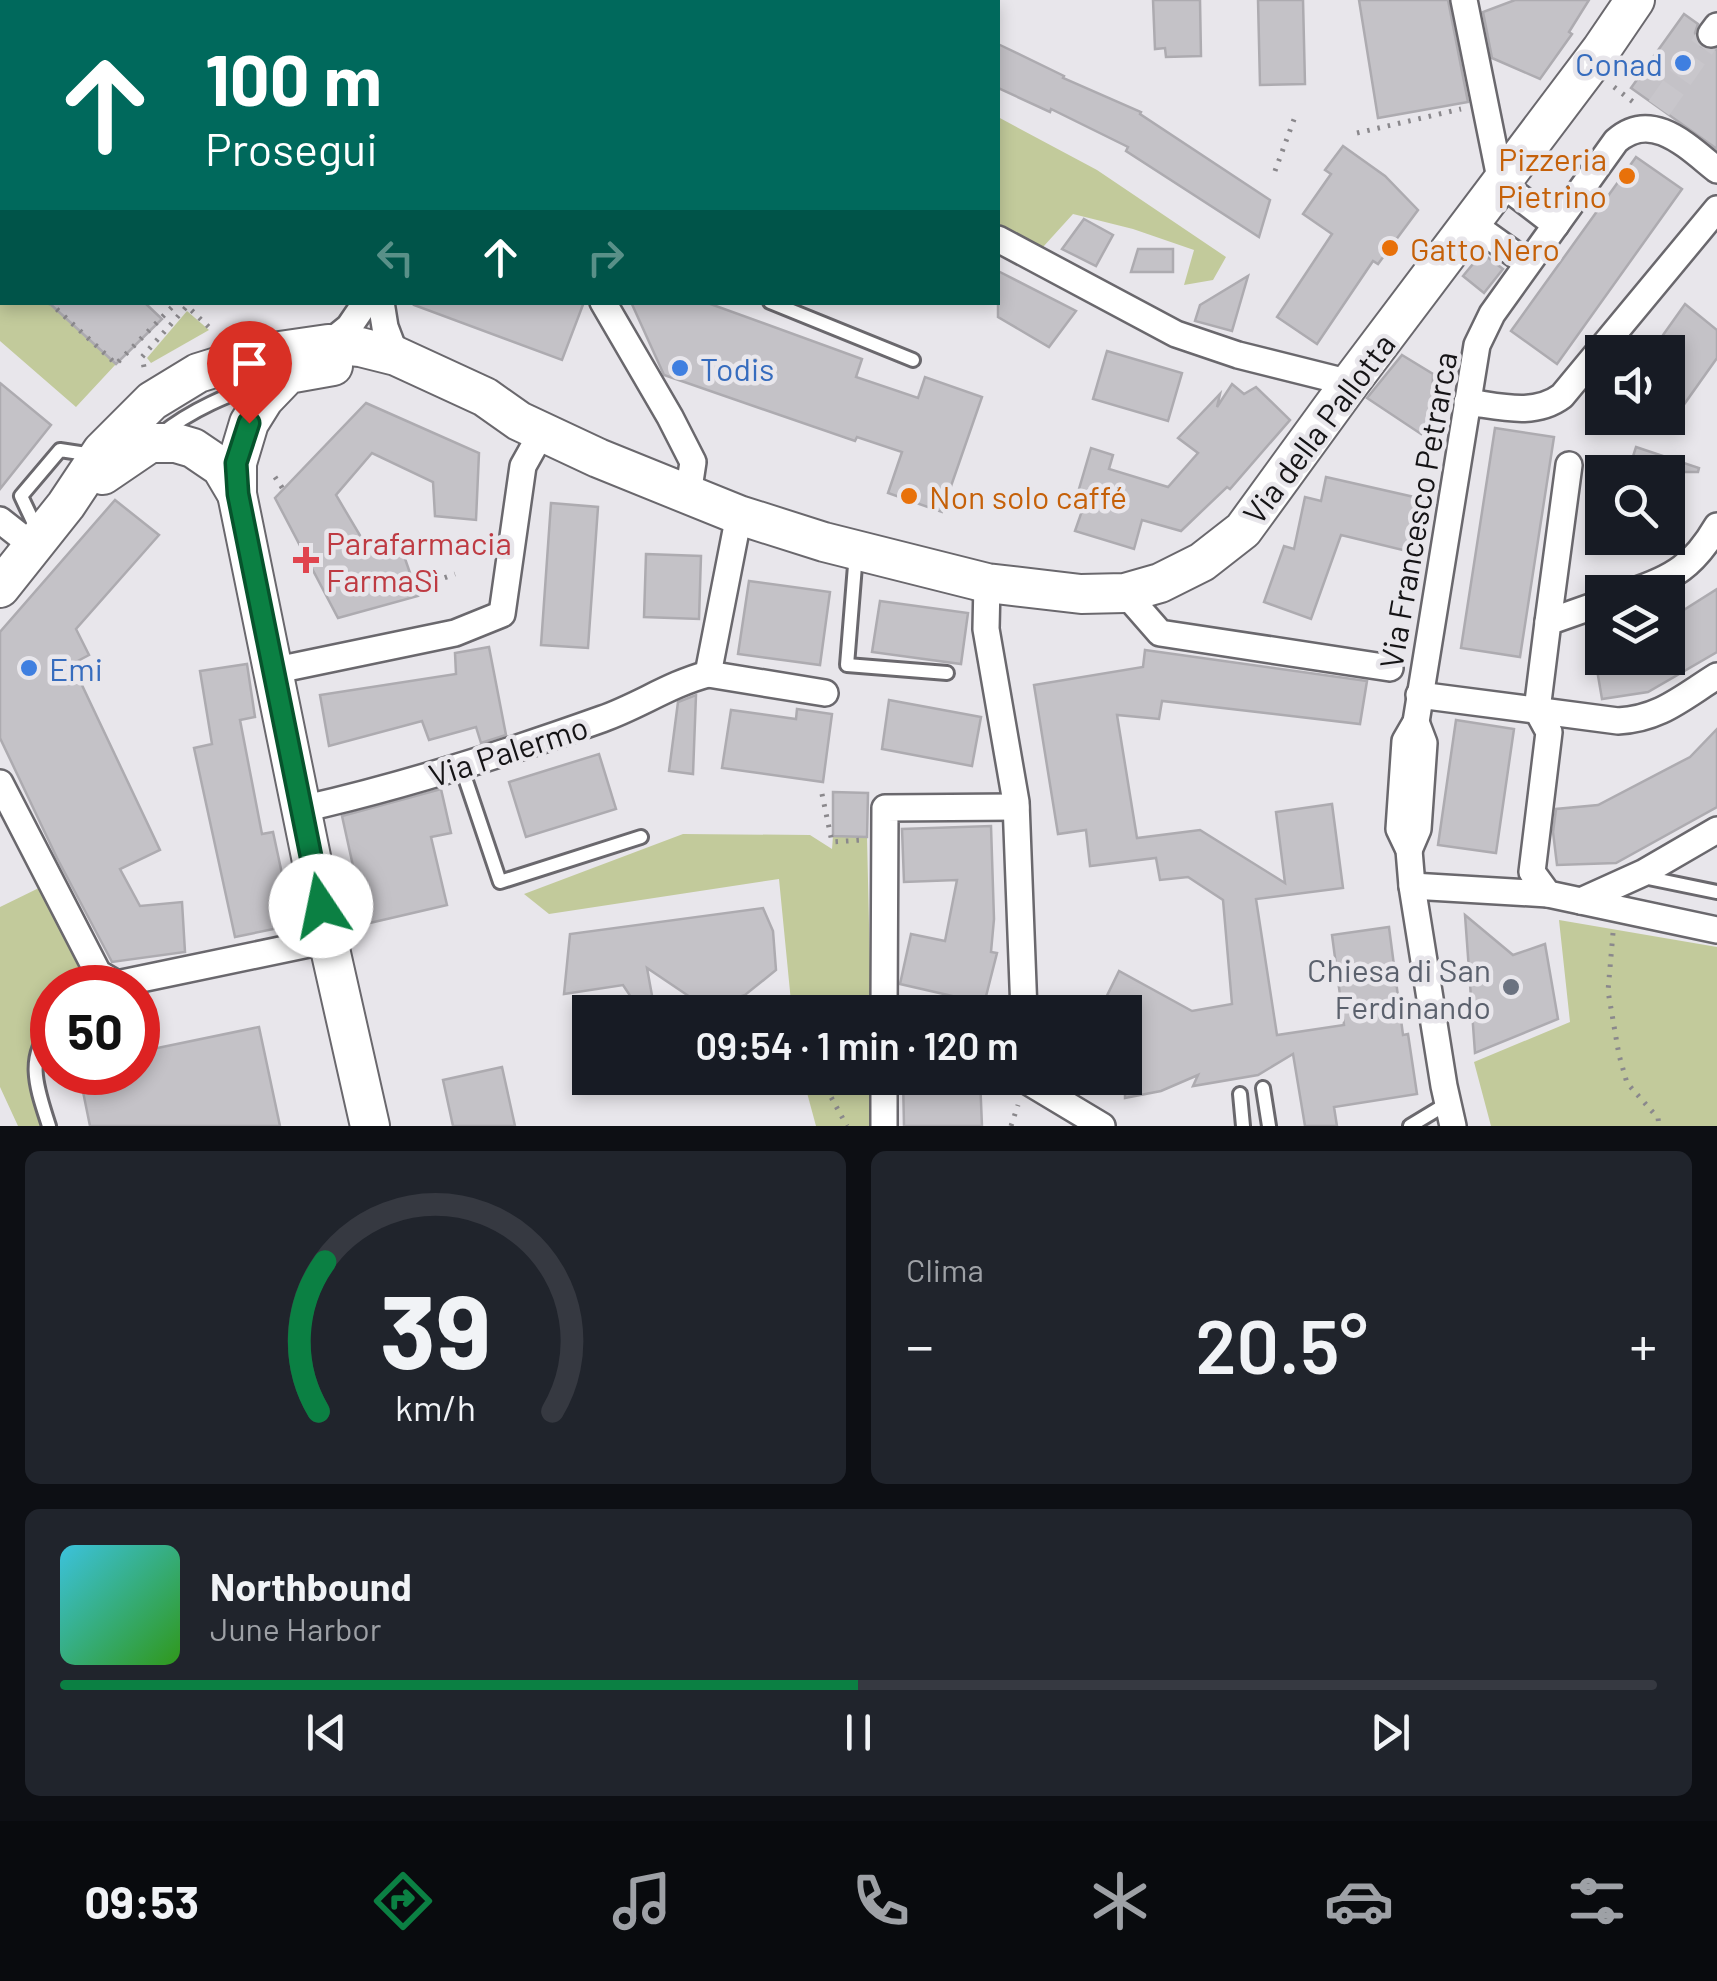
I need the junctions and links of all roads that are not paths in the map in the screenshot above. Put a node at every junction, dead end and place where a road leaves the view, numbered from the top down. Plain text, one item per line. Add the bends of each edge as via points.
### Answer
1 (1464, 0) edge
2 (1634, 0) edge
3 (1717, 170) edge
4 (1501, 183) junction
5 (1717, 209) edge
6 (1471, 223) junction
7 (1556, 224) junction
8 (1000, 240) edge
9 (1526, 264) junction
10 (364, 305) edge
11 (381, 305) edge
12 (605, 305) edge
13 (777, 305) edge
14 (328, 344) junction
15 (396, 356) junction
16 (913, 360) dead end
17 (288, 374) junction
18 (1350, 384) junction
19 (1467, 402) junction
20 (531, 427) junction
21 (150, 443) junction
22 (99, 456) junction
23 (1569, 465) dead end
24 (238, 494) junction
25 (688, 496) junction
26 (66, 505) junction
27 (739, 515) junction
28 (0, 520) edge
29 (1717, 526) edge
30 (36, 541) junction
31 (856, 550) junction
32 (1674, 575) edge
33 (987, 583) junction
34 (0, 588) edge
35 (1125, 593) junction
36 (1585, 609) edge
37 (1548, 622) junction
38 (1390, 668) dead end
39 (272, 671) junction
40 (947, 673) dead end
41 (708, 674) junction
42 (1717, 676) edge
43 (825, 693) dead end
44 (1419, 694) junction
45 (1536, 710) junction
46 (461, 766) junction
47 (0, 783) edge
48 (1016, 807) junction
49 (302, 810) junction
50 (1717, 830) edge
51 (641, 837) dead end
52 (1636, 876) junction
53 (1412, 886) junction
54 (1717, 892) edge
55 (1548, 894) junction
56 (1580, 900) junction
57 (1717, 930) edge
58 (328, 940) junction
59 (102, 965) edge
60 (160, 973) edge
61 (884, 995) edge
62 (1023, 995) edge
63 (1263, 1088) dead end
64 (1240, 1094) dead end
65 (39, 1095) edge
66 (884, 1095) edge
67 (1051, 1095) edge
68 (1450, 1114) edge
69 (49, 1126) edge
70 (370, 1126) edge
71 (884, 1126) edge
72 (1102, 1126) edge
73 (1243, 1126) edge
74 (1269, 1126) edge
75 (1410, 1126) edge

1 - 4 street
2 - 4 main road, Via della Pallotta
3 - 7 street, Via Francesco Petrarca via 1656,118 1616,141
4 - 6 main road, Via della Pallotta
4 - 7 street
5 - 19 street via 1562,396 1538,408
6 - 9 street
6 - 18 main road, Via della Pallotta
7 - 9 street, Via Francesco Petrarca
8 - 18 street via 1176,334
9 - 19 street, Via Francesco Petrarca via 1483,329
10 - 14 street
11 - 15 street
12 - 25 street via 693,462
13 - 16 lane
14 - 15 main road, Via della Pallotta
14 - 22 main road, Via della Pallotta via 259,354 198,373 152,401
15 - 20 main road, Via della Pallotta
17 - 20 main road via 361,366
17 - 21 lane via 211,402
17 - 24 main road via 249,423 236,463
18 - 35 main road, Via della Pallotta via 1243,530 1202,562
19 - 44 street, Via Francesco Petrarca
20 - 25 main road, Via della Pallotta
20 - 39 street via 502,614 455,633
21 - 24 main road via 193,448 222,467
21 - 26 main road
22 - 26 main road, Via della Pallotta
22 - 30 lane via 60,450 21,496
23 - 37 street
24 - 39 main road
25 - 27 main road, Via della Pallotta
26 - 30 main road, Via della Pallotta
27 - 31 main road, Via della Pallotta
27 - 41 street
28 - 30 street
29 - 32 street
30 - 34 main road, Via della Pallotta
31 - 33 main road, Via della Pallotta
31 - 40 lane via 848,665
33 - 35 main road, Via della Pallotta
33 - 48 street via 986,629
35 - 38 street via 1160,634
36 - 37 street
37 - 45 street
39 - 49 main road
41 - 43 street, Via Palermo
41 - 46 street, Via Palermo
42 - 45 street via 1636,720
44 - 45 street
44 - 53 street, Via Francesco Petrarca via 1416,722 1424,743 1418,829 1409,850
45 - 55 street via 1549,732 1532,872
46 - 49 street, Via Palermo
46 - 51 lane via 500,882
47 - 59 street
48 - 61 street via 885,808
48 - 62 street
49 - 58 main road
50 - 52 street
52 - 54 lane
52 - 56 street
53 - 55 street
53 - 68 street, Via Francesco Petrarca
55 - 56 street
56 - 57 street
58 - 60 street
58 - 70 main road
63 - 74 lane
64 - 73 lane
65 - 69 lane
66 - 71 street
67 - 72 street
68 - 75 lane

